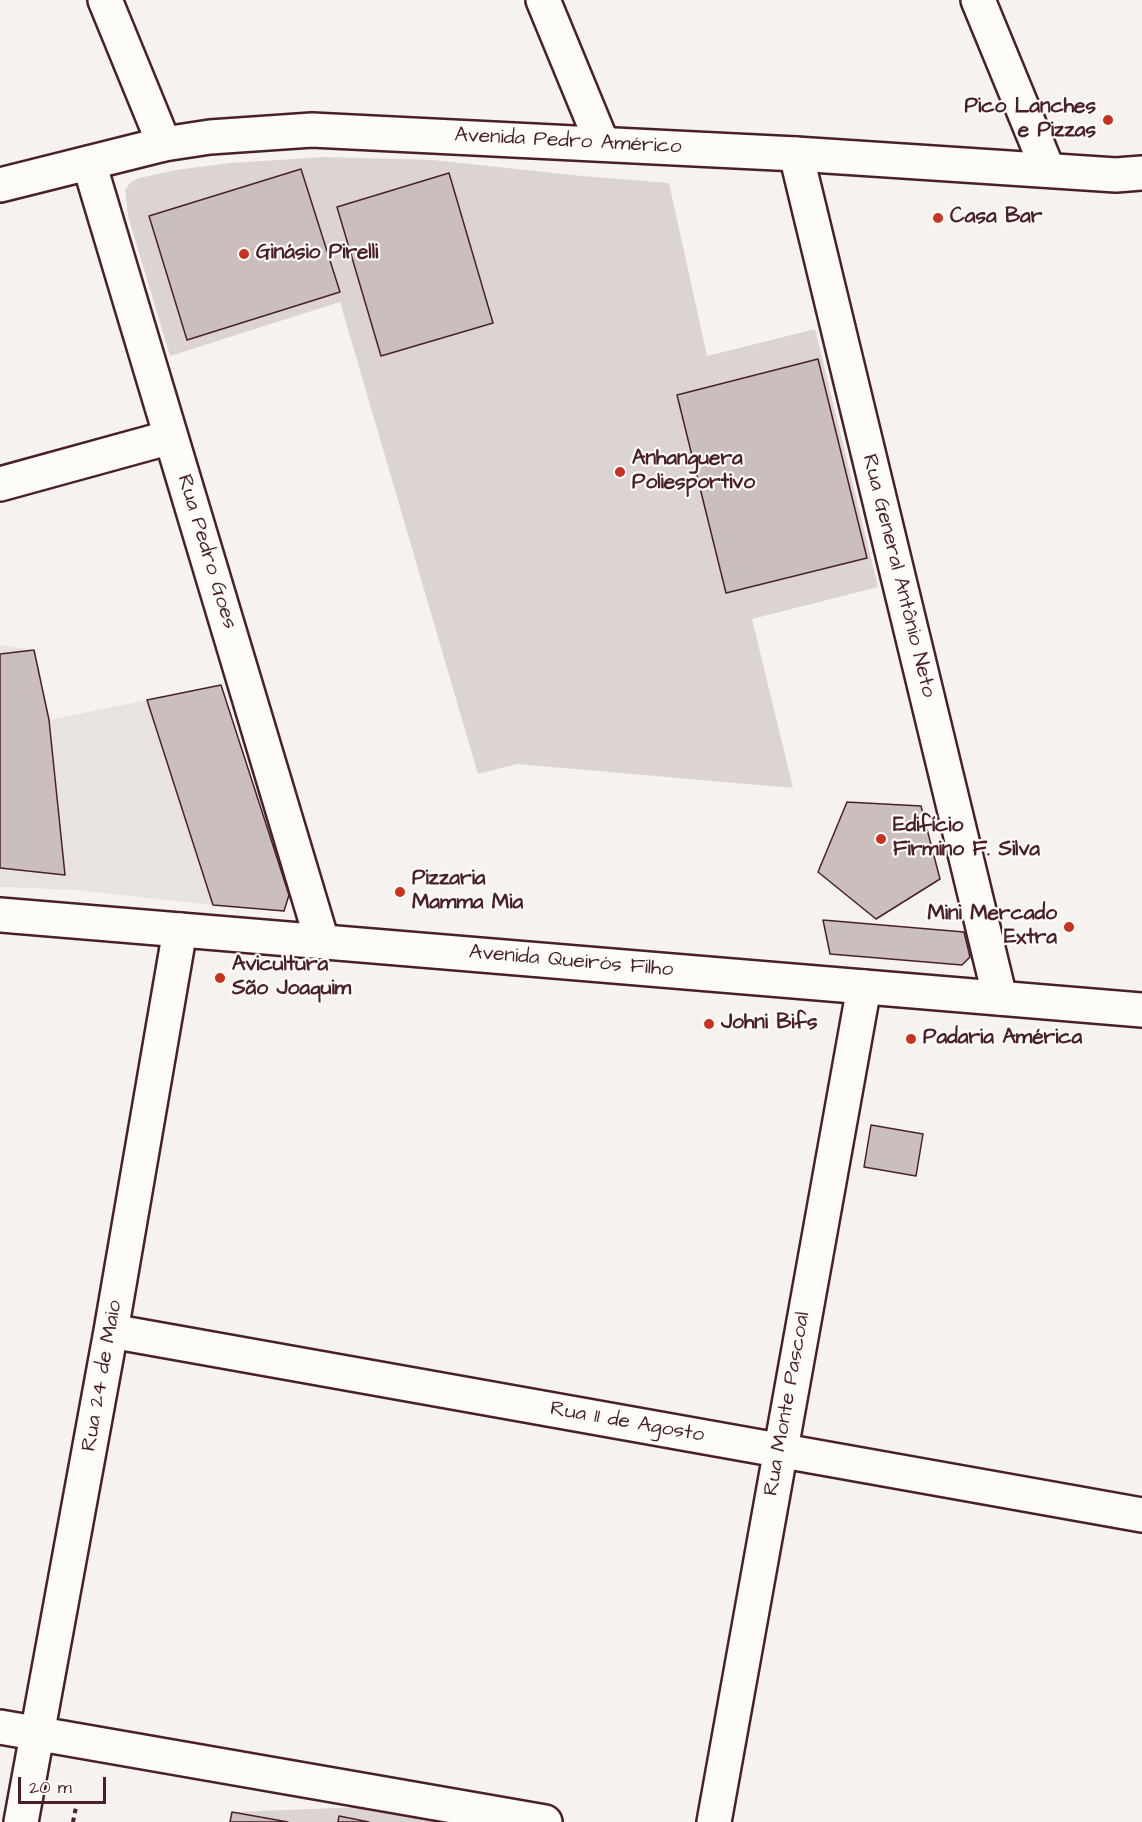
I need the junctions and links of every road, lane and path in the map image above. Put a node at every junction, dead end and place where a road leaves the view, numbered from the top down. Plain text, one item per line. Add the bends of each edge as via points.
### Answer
1 (105, 0) edge
2 (543, 0) edge
3 (978, 0) edge
4 (602, 143) junction
5 (164, 144) junction
6 (796, 154) junction
7 (89, 164) junction
8 (1048, 170) junction
9 (1142, 173) edge
10 (0, 185) edge
11 (171, 437) junction
12 (0, 484) edge
13 (0, 915) edge
14 (180, 930) junction
15 (322, 941) junction
16 (864, 987) junction
17 (1000, 998) junction
18 (1142, 1010) edge
19 (111, 1331) junction
20 (780, 1450) junction
21 (1142, 1515) edge
22 (0, 1727) edge
23 (38, 1734) junction
24 (76, 1808) dead end
25 (21, 1822) edge
26 (73, 1822) edge
27 (545, 1822) edge
28 (714, 1822) edge

1 - 5 street
2 - 4 street
3 - 8 street
4 - 5 street, Avenida Pedro Américo via 312,130
4 - 6 street, Avenida Pedro Américo
5 - 7 street, Avenida Pedro Américo
6 - 8 street, Avenida Pedro Américo
6 - 17 street, Rua General Antônio Neto
7 - 10 street, Avenida Pedro Américo
7 - 11 street, Rua Pedro Goes
8 - 9 street, Avenida Pedro Américo
11 - 12 street
11 - 15 street, Rua Pedro Goes
13 - 14 street, Avenida Queirós Filho
14 - 15 street, Avenida Queirós Filho
14 - 19 street, Rua 24 de Maio
15 - 16 street, Avenida Queirós Filho
16 - 17 street, Avenida Queirós Filho
16 - 20 street, Rua Monte Pascoal
17 - 18 street, Avenida Queirós Filho
19 - 20 street, Rua 11 de Agosto
19 - 23 street, Rua 24 de Maio
20 - 21 street, Rua 11 de Agosto
20 - 28 street, Rua Monte Pascoal
22 - 23 street
23 - 25 street, Rua 24 de Maio
23 - 27 street
24 - 26 path

